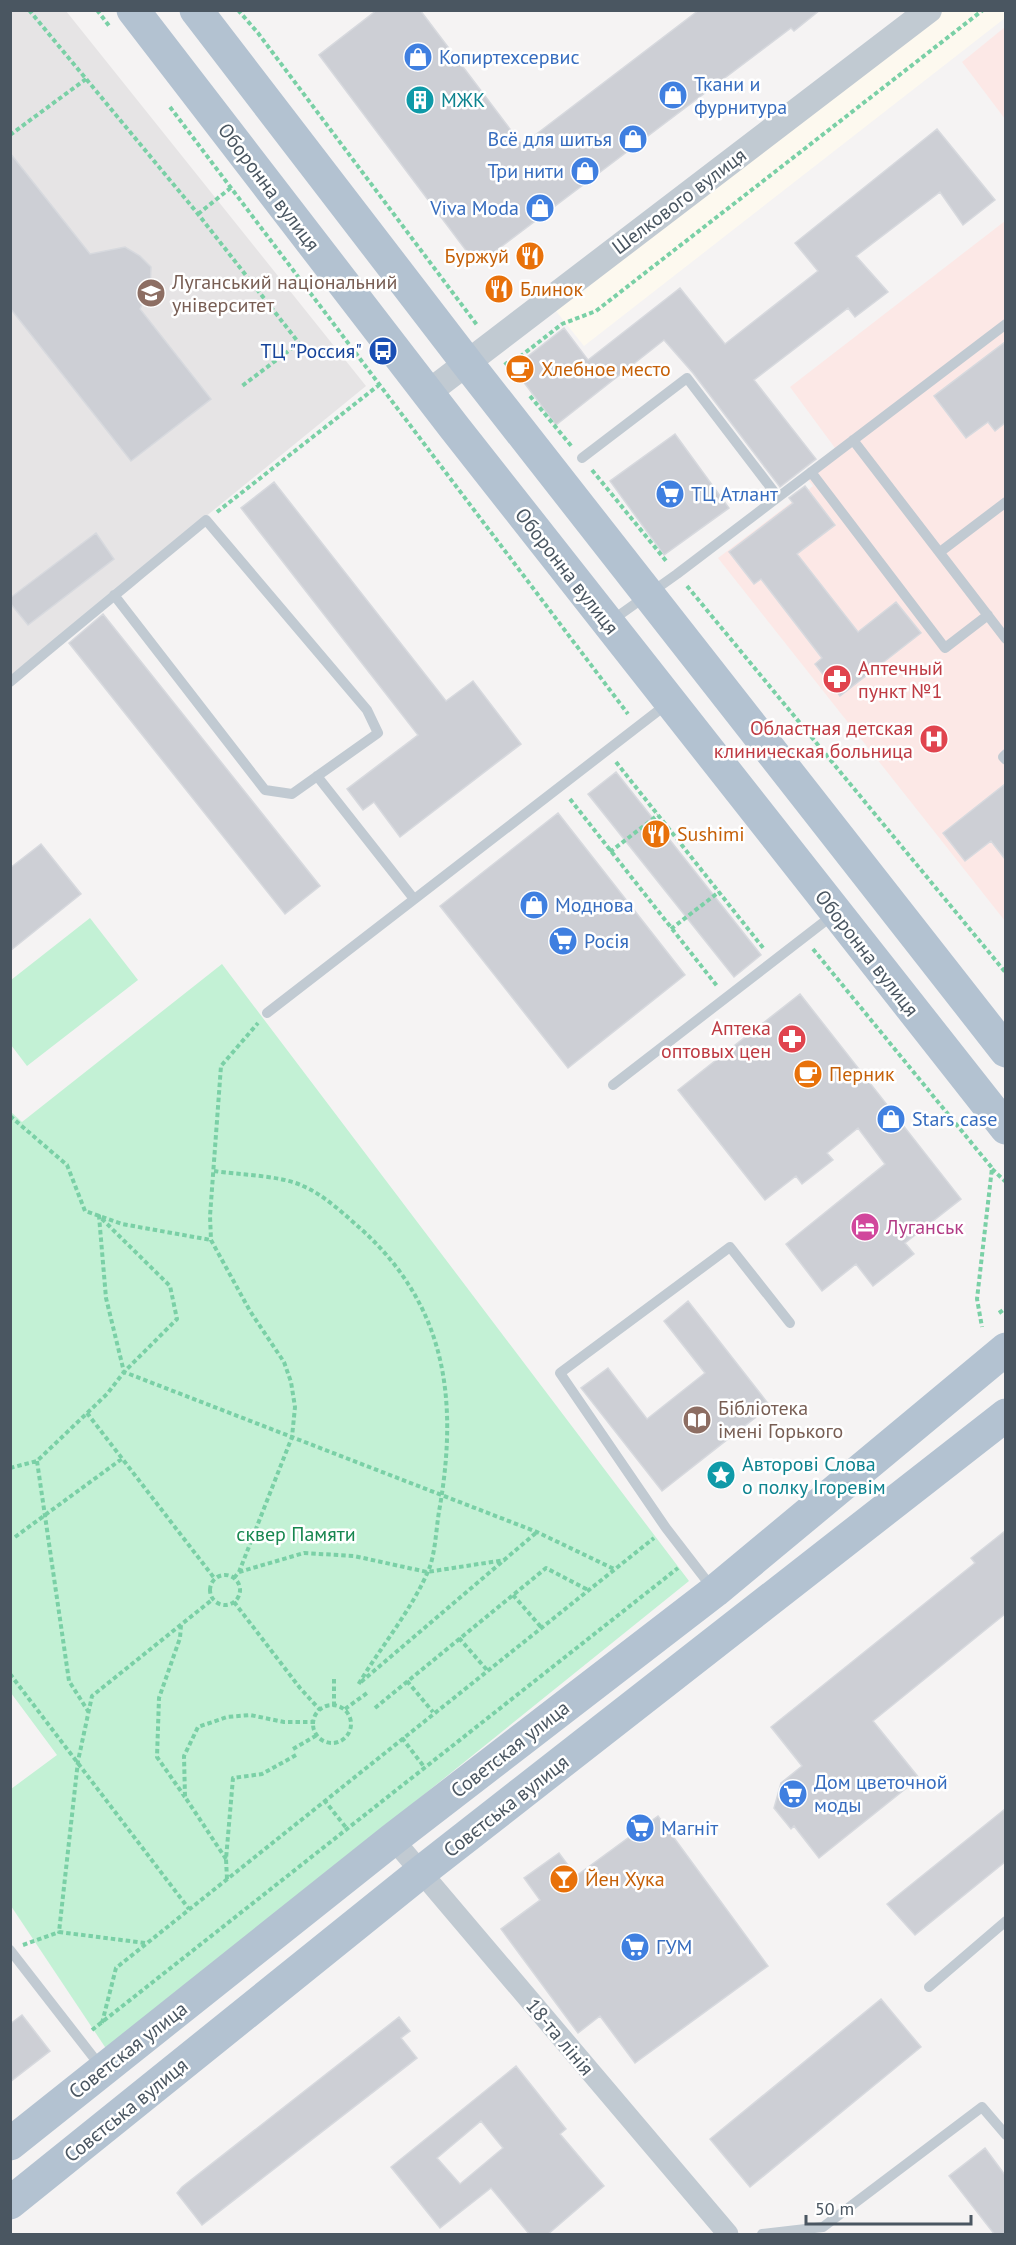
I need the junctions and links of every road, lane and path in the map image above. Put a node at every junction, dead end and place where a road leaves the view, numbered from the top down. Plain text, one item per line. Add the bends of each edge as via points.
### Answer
1 (29, 10) edge
2 (133, 10) edge
3 (196, 10) edge
4 (238, 10) edge
5 (929, 10) edge
6 (983, 10) edge
7 (86, 79) junction
8 (10, 135) edge
9 (243, 179) junction
10 (198, 214) junction
11 (1005, 324) edge
12 (479, 354) junction
13 (508, 366) junction
14 (518, 381) dead end
15 (379, 385) junction
16 (242, 386) dead end
17 (525, 389) dead end
18 (429, 393) junction
19 (853, 440) junction
20 (582, 458) junction
21 (811, 472) junction
22 (778, 497) junction
23 (1005, 502) edge
24 (206, 520) junction
25 (940, 552) junction
26 (677, 574) junction
27 (114, 595) junction
28 (649, 595) junction
29 (988, 615) junction
30 (608, 623) junction
31 (1005, 639) edge
32 (10, 682) edge
33 (670, 702) junction
34 (637, 727) junction
35 (607, 750) junction
36 (1005, 754) edge
37 (1005, 760) edge
38 (317, 776) junction
39 (560, 787) junction
40 (658, 815) junction
41 (610, 852) junction
42 (719, 892) junction
43 (414, 899) junction
44 (836, 913) junction
45 (671, 929) junction
46 (803, 938) junction
47 (774, 961) junction
48 (1005, 973) edge
49 (723, 993) dead end
50 (267, 1013) joint
51 (1005, 1051) edge
52 (613, 1085) dead end
53 (10, 1116) edge
54 (1005, 1128) edge
55 (992, 1168) junction
56 (213, 1171) junction
57 (1005, 1182) edge
58 (99, 1216) junction
59 (211, 1240) junction
60 (1005, 1308) edge
61 (999, 1313) dead end
62 (790, 1323) dead end
63 (994, 1338) edge
64 (124, 1372) junction
65 (87, 1413) junction
66 (1005, 1415) edge
67 (292, 1437) junction
68 (123, 1458) junction
69 (37, 1461) junction
70 (10, 1468) edge
71 (442, 1494) junction
72 (46, 1514) junction
73 (666, 1528) junction
74 (537, 1532) junction
75 (15, 1537) dead end
76 (690, 1558) junction
77 (505, 1560) junction
78 (614, 1569) junction
79 (238, 1572) junction
80 (427, 1572) junction
81 (234, 1578) junction
82 (215, 1579) junction
83 (588, 1590) junction
84 (716, 1591) junction
85 (513, 1595) junction
86 (213, 1599) junction
87 (234, 1602) junction
88 (181, 1625) junction
89 (541, 1627) junction
90 (459, 1638) junction
91 (487, 1670) junction
92 (10, 1674) edge
93 (334, 1676) dead end
94 (407, 1681) junction
95 (367, 1693) dead end
96 (334, 1706) junction
97 (375, 1708) dead end
98 (345, 1709) junction
99 (320, 1710) junction
100 (88, 1712) junction
101 (434, 1712) junction
102 (312, 1722) junction
103 (317, 1736) junction
104 (402, 1738) junction
105 (293, 1749) dead end
106 (297, 1754) dead end
107 (78, 1761) junction
108 (425, 1768) junction
109 (185, 1797) junction
110 (324, 1800) junction
111 (348, 1830) junction
112 (393, 1839) junction
113 (226, 1858) junction
114 (421, 1872) junction
115 (226, 1879) junction
116 (189, 1909) junction
117 (1005, 1921) edge
118 (59, 1932) junction
119 (146, 1943) junction
120 (15, 1948) edge
121 (929, 1987) dead end
122 (102, 2024) junction
123 (80, 2039) junction
124 (103, 2070) junction
125 (1005, 2135) edge
126 (10, 2144) edge
127 (10, 2203) edge
128 (762, 2234) edge
129 (728, 2235) edge

1 - 7 path
2 - 9 main road, Оборонна вулиця
3 - 12 main road
4 - 12 path via 265,42
5 - 12 street, Шелкового вулиця
6 - 13 path via 596,311 562,324
7 - 8 path
7 - 10 path
9 - 10 path
9 - 15 path
9 - 18 main road, Оборонна вулиця
10 - 16 path via 299,344
11 - 19 lane
12 - 13 path
12 - 18 street, Шелкового вулиця
12 - 28 main road
13 - 14 path
15 - 24 path
15 - 34 path
17 - 20 path
18 - 30 main road, Оборонна вулиця
19 - 21 lane
19 - 25 lane
20 - 22 lane via 687,378
20 - 26 path
21 - 22 lane
21 - 29 lane via 945,648
22 - 26 lane
23 - 25 lane
24 - 27 lane
24 - 38 lane via 367,710 378,733
25 - 29 lane
26 - 28 lane
26 - 48 path
27 - 32 lane
27 - 38 lane via 265,790 292,794
28 - 30 lane
28 - 51 main road
29 - 31 lane
30 - 33 main road, Оборонна вулиця
33 - 34 lane
33 - 44 main road, Оборонна вулиця
34 - 35 lane
35 - 39 lane
35 - 40 path
36 - 37 lane
38 - 43 lane
39 - 41 path
39 - 43 lane
40 - 41 path
40 - 42 path
41 - 45 path
42 - 45 path
42 - 47 path
43 - 50 lane
44 - 46 lane
44 - 54 main road, Оборонна вулиця
45 - 49 path
46 - 47 lane
46 - 55 path
47 - 52 lane
50 - 56 path via 221,1066
53 - 58 path via 67,1165 85,1211
55 - 57 path
55 - 63 path via 977,1299
56 - 59 path
56 - 71 path via 303,1186 344,1214 406,1278 426,1315 445,1381 448,1439
58 - 59 path via 122,1224
58 - 64 path via 106,1298
58 - 64 path via 170,1286 177,1319
59 - 67 path via 284,1362 295,1407
60 - 61 path
62 - 73 lane via 730,1247 560,1373
63 - 84 main road, Советская улица
64 - 65 path
64 - 67 path
65 - 68 path
65 - 69 path
66 - 114 main road, Совєтська вулиця
67 - 71 path
67 - 79 path
68 - 72 path
68 - 82 path
69 - 70 path
69 - 72 path
71 - 74 path
71 - 80 path
72 - 75 path
72 - 100 path via 69,1681
73 - 76 lane
73 - 78 path
74 - 77 path
74 - 78 path
76 - 84 lane
76 - 108 path
77 - 80 path
77 - 80 path via 358,1685
78 - 83 path
79 - 80 path via 304,1553 354,1556
79 - 81 path
81 - 82 path via 224,1575
81 - 87 path via 241,1590
82 - 86 path via 210,1591
83 - 85 path via 546,1568
83 - 89 path
84 - 112 main road, Советская улица
85 - 89 path
85 - 90 path
86 - 87 path via 221,1605
86 - 88 path
87 - 99 path
88 - 100 path via 92,1696
88 - 109 path via 159,1698 157,1757
89 - 91 path
90 - 91 path
90 - 94 path
91 - 101 path
92 - 107 path
93 - 96 path
94 - 97 path
94 - 101 path
95 - 98 path
96 - 98 path
96 - 99 path
98 - 103 path via 351,1722 350,1732 342,1741 332,1744
99 - 102 path
100 - 107 path
101 - 104 path
102 - 103 path
102 - 109 path via 284,1722 250,1715 227,1717 198,1727 184,1756
103 - 105 path
104 - 108 path
104 - 110 path
106 - 113 path via 262,1774 233,1778
107 - 116 path
107 - 118 path
108 - 111 path
109 - 113 path
110 - 111 path
110 - 115 path
111 - 122 path
112 - 114 street, 18-та лінія
112 - 124 main road, Советская улица
113 - 115 path
114 - 127 main road, Совєтська вулиця
114 - 129 street, 18-та лінія
115 - 116 path
116 - 119 path
117 - 121 lane
118 - 119 path
118 - 120 path
119 - 122 path via 116,1968
120 - 123 lane
122 - 123 path
123 - 124 lane
124 - 126 main road, Советская улица
125 - 128 lane via 982,2107 824,2227

